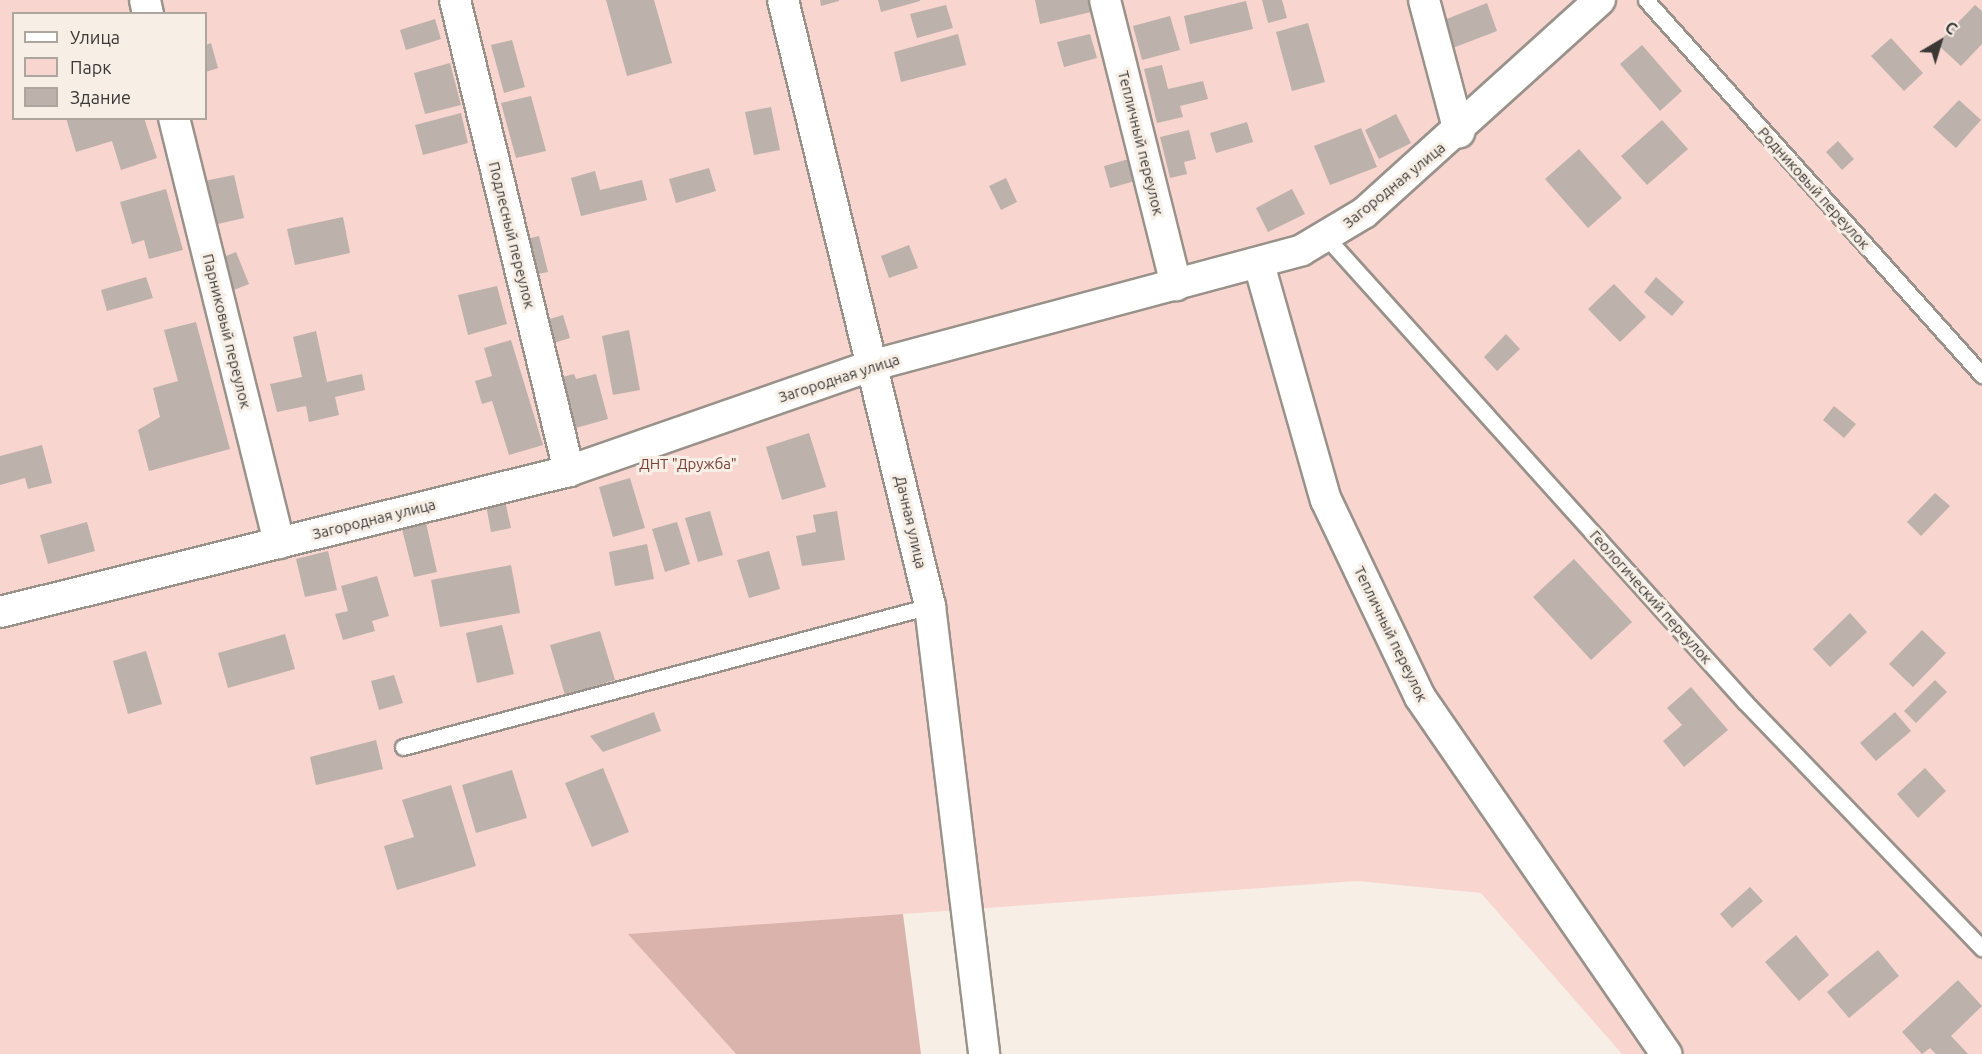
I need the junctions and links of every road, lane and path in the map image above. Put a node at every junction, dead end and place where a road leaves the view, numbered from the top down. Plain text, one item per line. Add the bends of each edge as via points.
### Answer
1 (455, 0) edge
2 (783, 0) edge
3 (1105, 0) edge
4 (1424, 0) edge
5 (1600, 0) edge
6 (1646, 0) edge
7 (174, 120) edge
8 (1459, 132) junction
9 (1327, 238) junction
10 (1259, 264) junction
11 (1176, 285) junction
12 (870, 366) junction
13 (1982, 375) edge
14 (569, 471) junction
15 (279, 543) junction
16 (930, 606) junction
17 (0, 612) edge
18 (403, 747) dead end
19 (1982, 948) edge
20 (984, 1054) edge
21 (1666, 1054) edge

1 - 14 street, Подлесный переулок
2 - 12 street, Дачная улица
3 - 11 street, Тепличный переулок
4 - 8 street
5 - 8 street, Загородная улица
6 - 13 lane, Родниковый переулок
7 - 15 street, Парниковый переулок
8 - 9 street, Загородная улица
9 - 10 street, Загородная улица
9 - 19 lane, Геологический переулок via 1745,702
10 - 11 street, Загородная улица
10 - 21 street, Тепличный переулок via 1326,500 1420,697
11 - 12 street, Загородная улица
12 - 14 street, Загородная улица
12 - 16 street, Дачная улица
14 - 15 street, Загородная улица
15 - 17 street, Загородная улица
16 - 18 lane
16 - 20 street, Дачная улица

